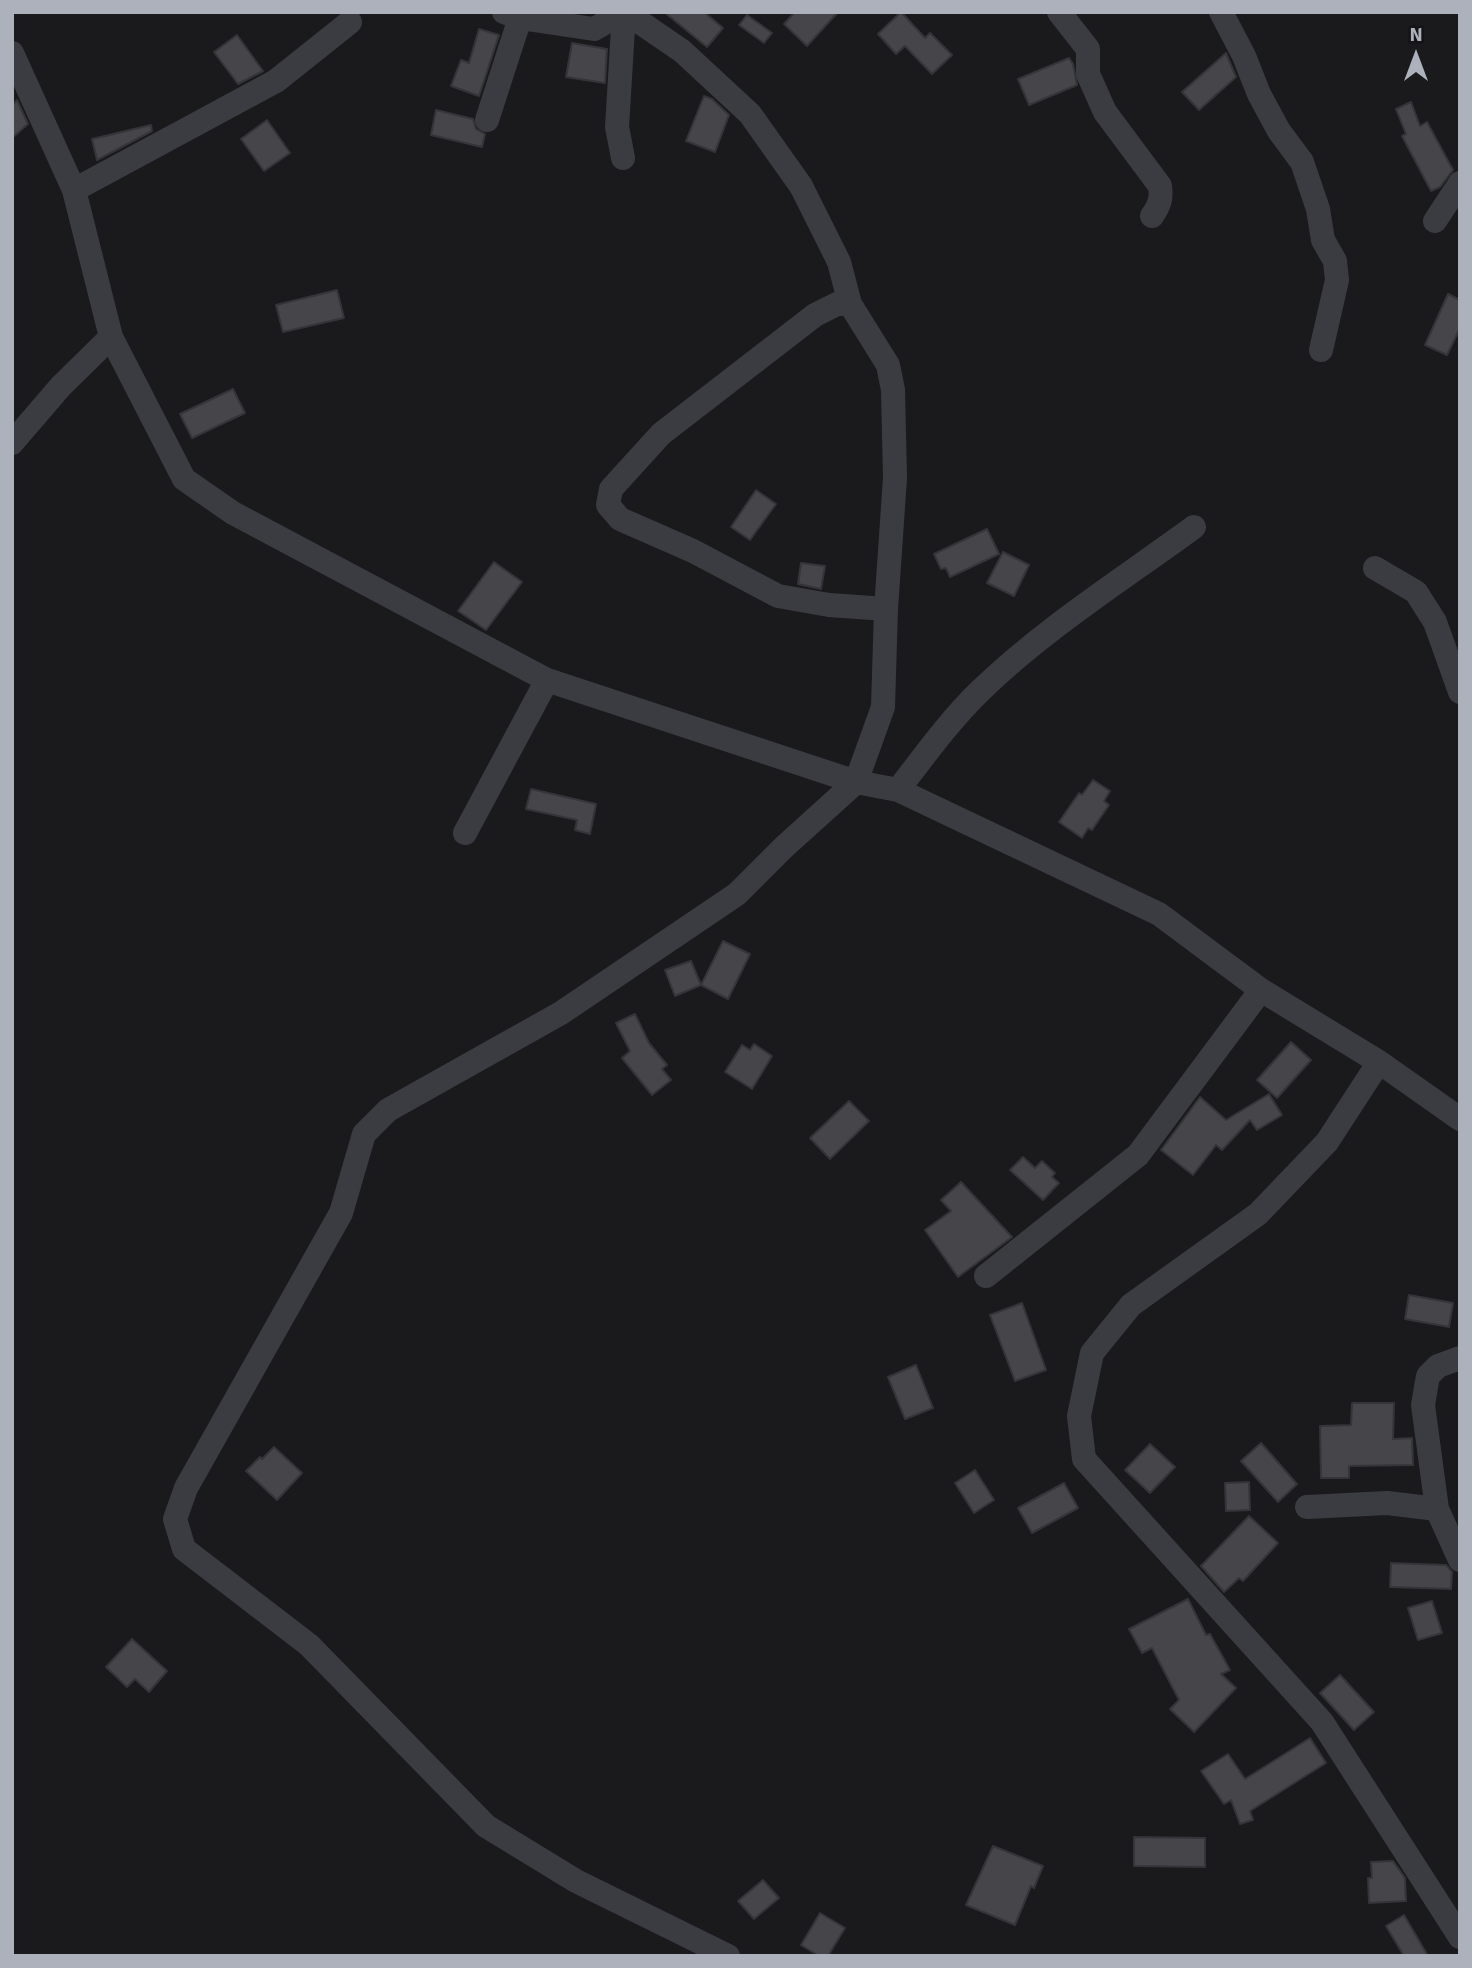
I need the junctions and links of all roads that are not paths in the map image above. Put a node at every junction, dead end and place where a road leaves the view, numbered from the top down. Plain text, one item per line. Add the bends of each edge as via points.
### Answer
1 (624, 12) edge
2 (1059, 12) edge
3 (1221, 12) edge
4 (512, 15) edge
5 (350, 22) dead end
6 (12, 53) edge
7 (487, 120) dead end
8 (623, 158) dead end
9 (1460, 183) edge
10 (74, 190) junction
11 (1152, 216) dead end
12 (1435, 220) dead end
13 (850, 303) junction
14 (111, 337) junction
15 (1321, 350) dead end
16 (12, 443) edge
17 (1194, 527) dead end
18 (1375, 568) dead end
19 (887, 608) junction
20 (547, 680) junction
21 (1460, 692) edge
22 (856, 782) junction
23 (898, 790) junction
24 (465, 834) dead end
25 (1261, 990) junction
26 (1379, 1062) junction
27 (1460, 1119) edge
28 (986, 1276) dead end
29 (1460, 1358) edge
30 (1307, 1507) dead end
31 (1437, 1509) junction
32 (1460, 1560) edge
33 (1460, 1937) edge
34 (728, 1956) edge

1 - 4 street via 594,29
1 - 8 street via 617,127
1 - 13 street via 682,51 750,114 801,186 839,262
2 - 11 street via 1088,49 1088,74 1105,112 1160,186 1161,196
3 - 15 street via 1259,94 1302,162 1323,240 1335,261 1337,280
4 - 7 street
5 - 10 street via 276,80
6 - 10 street
9 - 12 street
10 - 14 street
13 - 19 street via 888,365 893,390 895,478
13 - 19 street via 815,315 661,434 611,489 608,505 620,519 778,596
14 - 16 street
14 - 20 street via 184,479 233,513
17 - 23 street via 1051,631 980,691
18 - 21 street via 1416,592 1435,622
19 - 22 street via 883,707
20 - 22 street
20 - 24 street
22 - 23 street
22 - 34 street via 737,894 561,1013 388,1110 364,1134 341,1213 186,1488 175,1519 184,1549 309,1645 486,1826 576,1881
23 - 25 street via 1159,914
25 - 26 street
25 - 28 street via 1138,1155
26 - 27 street
26 - 33 street via 1327,1142 1258,1214 1131,1305 1092,1353 1079,1416 1084,1459 1322,1722
29 - 31 street via 1438,1366 1428,1376 1423,1405
30 - 31 street via 1387,1503
31 - 32 street

